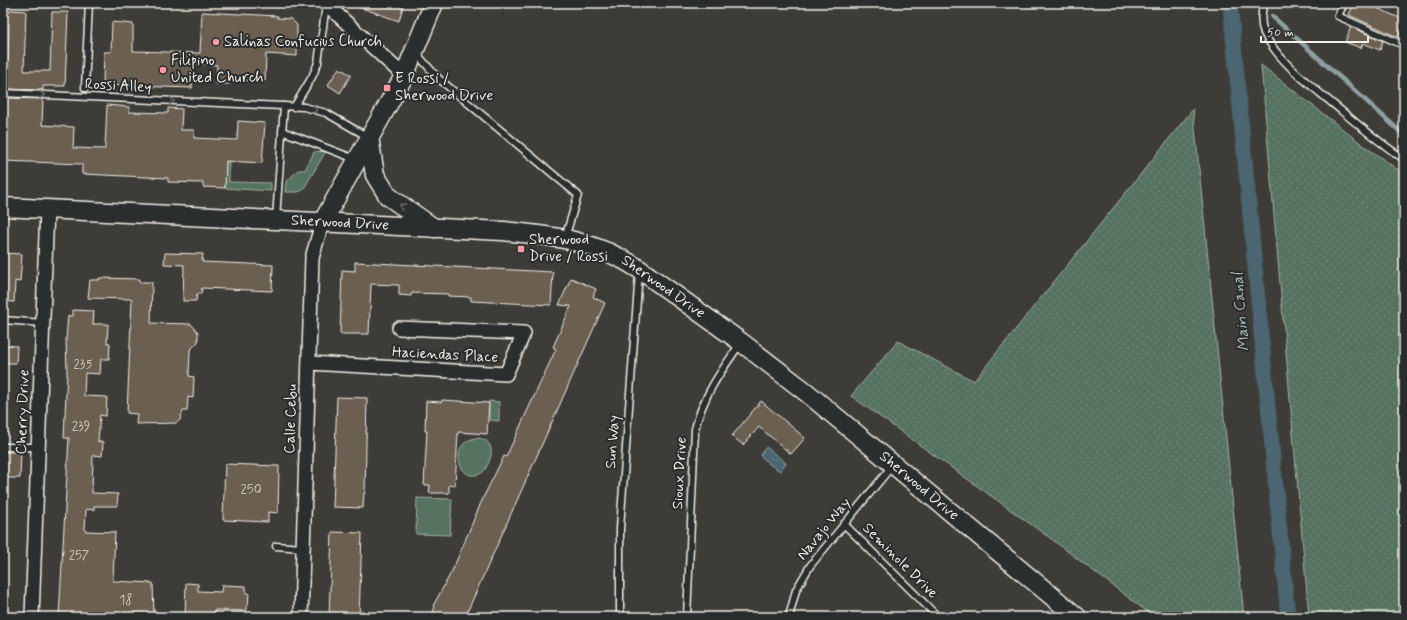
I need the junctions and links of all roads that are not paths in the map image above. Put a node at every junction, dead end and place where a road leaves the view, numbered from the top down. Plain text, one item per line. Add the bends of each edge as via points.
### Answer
1 (89, 3) edge
2 (325, 3) edge
3 (434, 3) edge
4 (1264, 3) edge
5 (1344, 3) edge
6 (1404, 43) edge
7 (414, 52) junction
8 (404, 76) junction
9 (85, 88) dead end
10 (3, 93) edge
11 (284, 106) junction
12 (294, 106) junction
13 (282, 131) junction
14 (369, 137) junction
15 (1404, 159) edge
16 (356, 160) junction
17 (3, 207) edge
18 (47, 208) junction
19 (276, 220) junction
20 (322, 223) junction
21 (434, 228) junction
22 (565, 238) junction
23 (639, 269) junction
24 (3, 320) edge
25 (43, 322) junction
26 (399, 328) dead end
27 (741, 342) junction
28 (309, 363) junction
29 (38, 446) junction
30 (3, 447) edge
31 (893, 464) junction
32 (844, 524) junction
33 (276, 546) dead end
34 (303, 548) junction
35 (32, 617) edge
36 (300, 617) edge
37 (620, 617) edge
38 (687, 617) edge
39 (789, 617) edge
40 (938, 617) edge
41 (1077, 617) edge

1 - 9 lane
2 - 8 street
2 - 12 lane via 318,63
3 - 7 main road
4 - 15 lane via 1260,17 1264,32 1285,61 1381,144
5 - 6 lane via 1338,16 1403,45
7 - 8 main road
7 - 22 lane via 438,78 578,195
8 - 14 main road
10 -> 11 lane, Rossi Alley
11 - 12 lane, Rossi Alley
11 - 13 lane
12 -> 14 lane, Rossi Alley via 319,110
13 - 16 lane
13 - 19 lane
14 - 16 main road
21 -> 14 main road via 388,196 375,175
16 - 20 main road
17 - 18 main road, Sherwood Drive
18 - 19 main road, Sherwood Drive
18 - 25 street, Cherry Drive
19 - 20 main road, Sherwood Drive
20 - 21 main road, Sherwood Drive
20 - 28 street, Calle Cebu via 312,258
21 - 22 main road, Sherwood Drive via 503,231
22 - 23 main road, Sherwood Drive via 601,249
23 - 27 main road, Sherwood Drive
23 - 37 lane, Sun Way via 620,528
24 - 25 lane
25 - 29 street, Cherry Drive
26 - 28 street, Haciendas Place via 524,333 506,374
27 - 31 main road, Sherwood Drive
27 - 38 lane, Sioux Drive via 709,392 695,429
28 - 34 street, Calle Cebu
29 - 30 lane
29 - 35 street, Cherry Drive
31 - 32 lane, Navajo Way
31 - 41 main road, Sherwood Drive
32 - 39 lane, Navajo Way via 803,577
32 - 40 lane, Seminole Drive
33 - 34 lane
34 - 36 street, Calle Cebu

